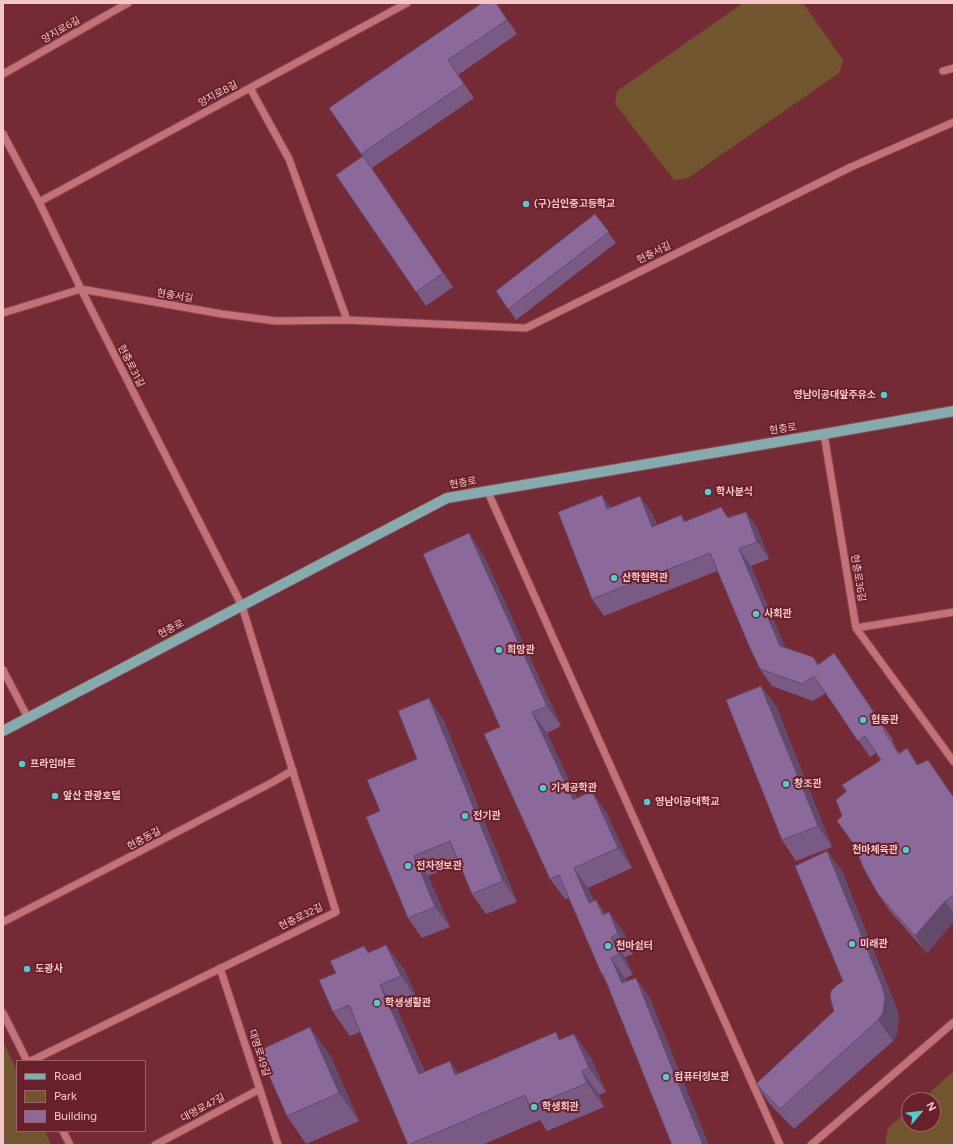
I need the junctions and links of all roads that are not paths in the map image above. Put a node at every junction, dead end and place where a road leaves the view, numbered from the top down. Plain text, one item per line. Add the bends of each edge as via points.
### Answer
1 (128, 3) edge
2 (408, 3) edge
3 (954, 68) edge
4 (943, 71) dead end
5 (3, 74) edge
6 (250, 88) junction
7 (954, 122) edge
8 (3, 134) edge
9 (39, 202) junction
10 (81, 289) junction
11 (3, 313) edge
12 (347, 320) junction
13 (954, 411) edge
14 (824, 434) junction
15 (487, 490) junction
16 (242, 606) junction
17 (954, 612) edge
18 (856, 628) junction
19 (3, 670) edge
20 (28, 718) junction
21 (3, 731) edge
22 (954, 762) edge
23 (293, 770) junction
24 (3, 922) edge
25 (220, 968) junction
26 (3, 1013) edge
27 (954, 1022) edge
28 (27, 1060) edge
29 (33, 1060) edge
30 (260, 1089) junction
31 (64, 1132) edge
32 (70, 1145) edge
33 (155, 1145) edge
34 (278, 1145) edge
35 (780, 1145) edge
36 (811, 1145) edge

1 - 5 street, 양지로6길
2 - 6 street, 양지로8길
3 - 4 street
6 - 9 street, 양지로8길
6 - 12 street via 289,159
7 - 12 street, 현충서길 via 851,167 526,328
8 - 9 street, 현충로31길
9 - 10 street, 현충로31길
10 - 11 street, 현충서길
10 - 12 street, 현충서길 via 276,321
10 - 16 street, 현충로31길
13 - 14 main road, 현충로
14 - 15 main road, 현충로
14 - 18 street, 현충로36길
15 - 16 main road, 현충로 via 447,498
15 - 35 street
16 - 20 main road, 현충로
16 - 23 street, 현충로32길
17 - 18 street
18 - 22 street
19 - 20 street
20 - 21 main road, 현충로
23 - 24 street, 현충동길
23 - 25 street, 현충로32길 via 336,912
25 - 29 street, 현충로32길
25 - 30 street, 대명로49길
26 - 28 street
27 - 36 street
30 - 33 street, 대명로47길
30 - 34 street, 대명로49길
31 - 32 street

